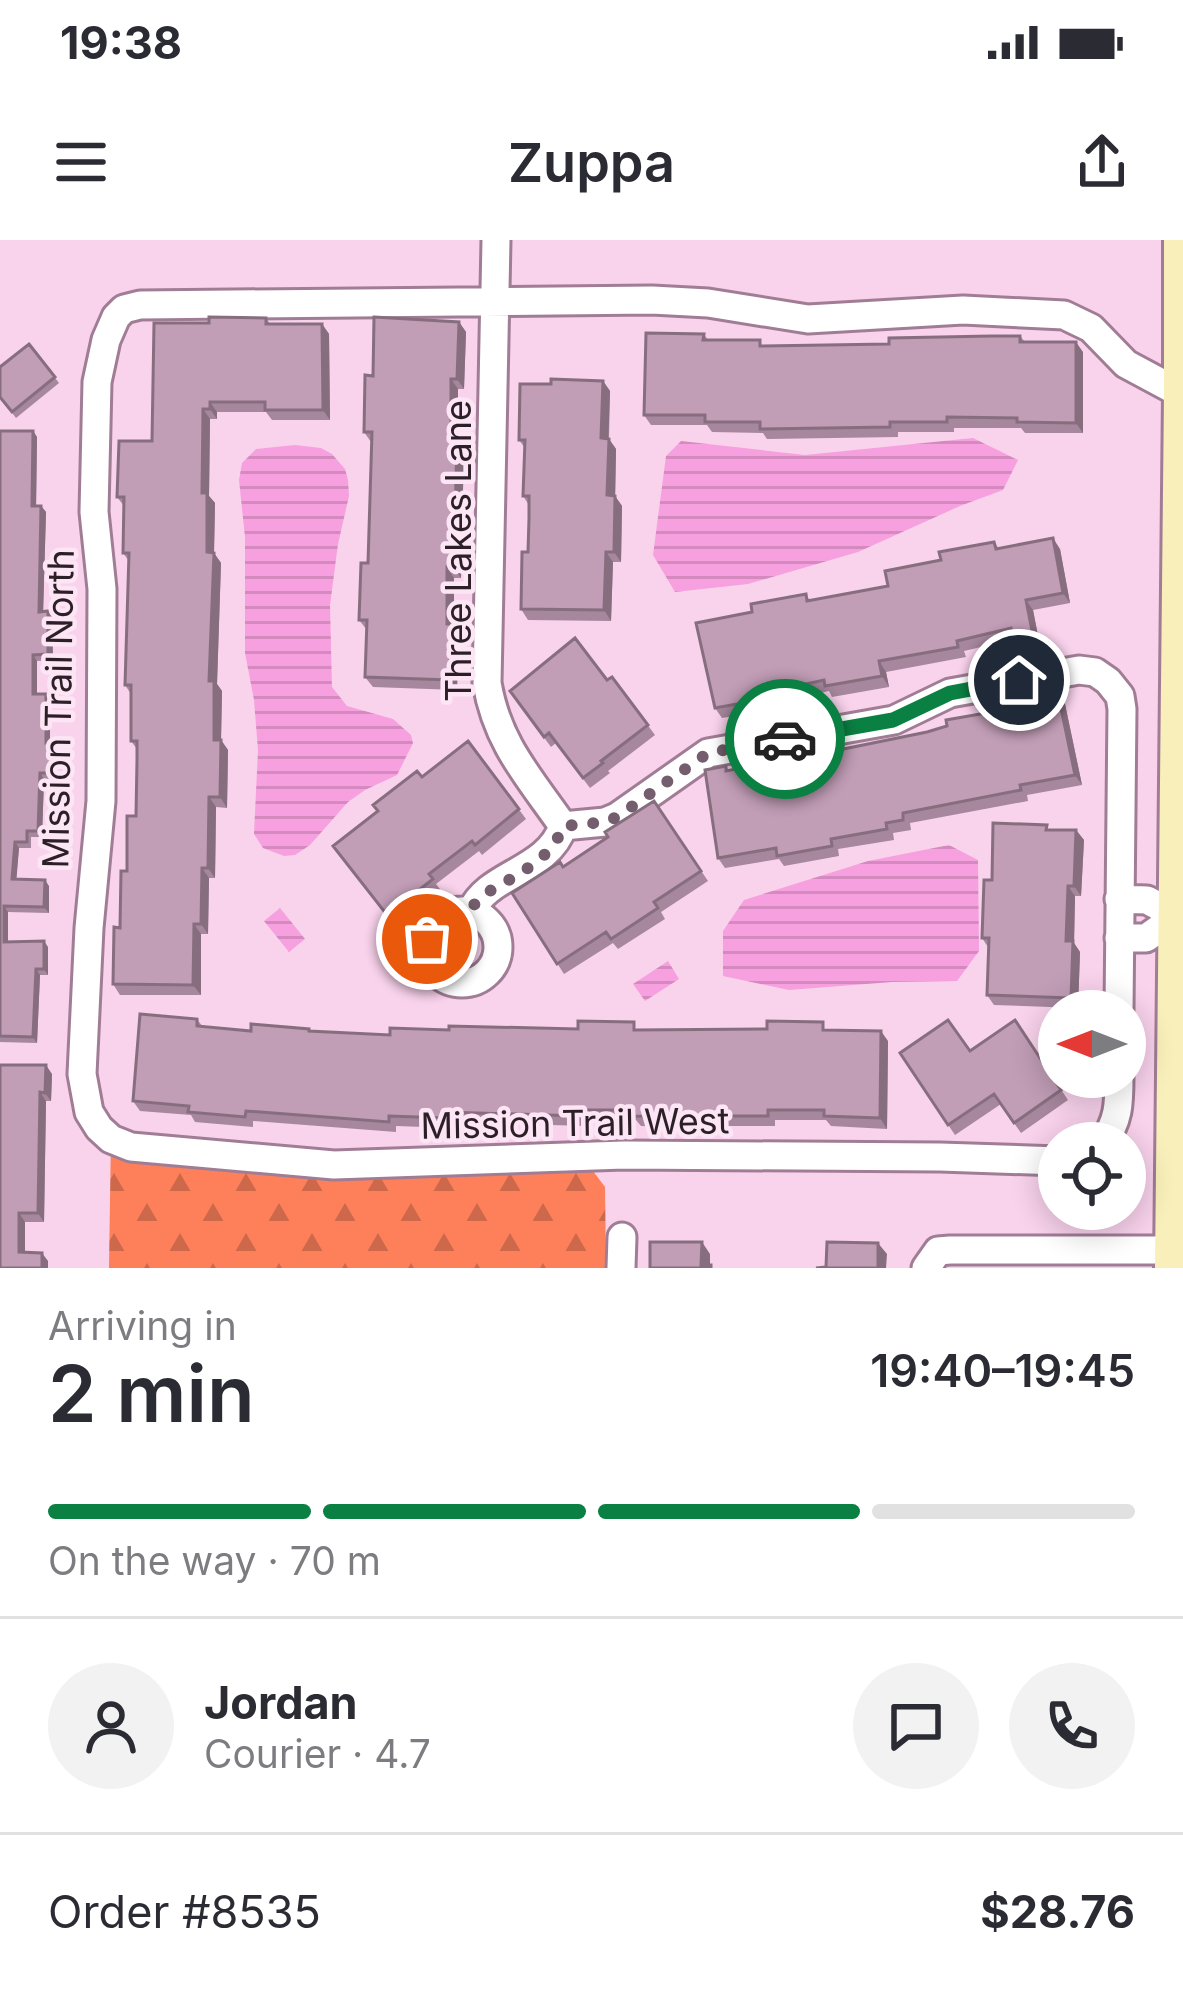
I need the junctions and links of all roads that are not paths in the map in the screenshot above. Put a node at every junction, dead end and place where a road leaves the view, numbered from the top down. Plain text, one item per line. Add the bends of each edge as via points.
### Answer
1 (496, 240) edge
2 (1182, 240) edge
3 (494, 299) junction
4 (1183, 394) edge
5 (563, 826) junction
6 (1119, 899) junction
7 (471, 912) dead end
8 (1180, 916) edge
9 (1119, 938) junction
10 (1119, 990) edge
11 (99, 1128) joint
12 (1038, 1160) edge
13 (622, 1237) dead end
14 (1177, 1256) edge
15 (621, 1268) edge
16 (926, 1268) edge

1 - 3 street, Three Lakes Lane
2 - 4 street
3 - 4 street via 652,299 808,319 1046,312 1091,328 1126,364
3 - 5 street, Three Lakes Lane via 487,683 505,742
3 - 11 street, Mission Trail North via 140,305 116,317 97,382 100,801 82,1075
4 - 8 street
5 - 6 street via 617,817 708,753 893,720 950,693 1079,670 1095,673 1120,696
5 - 7 street via 544,856
6 - 8 street via 1147,900
6 - 9 street
8 - 9 street via 1146,938
8 - 14 street
9 - 10 street
11 - 12 street, Mission Trail West via 131,1147 334,1165 624,1155
13 - 15 street
14 - 16 street via 950,1250 938,1251

